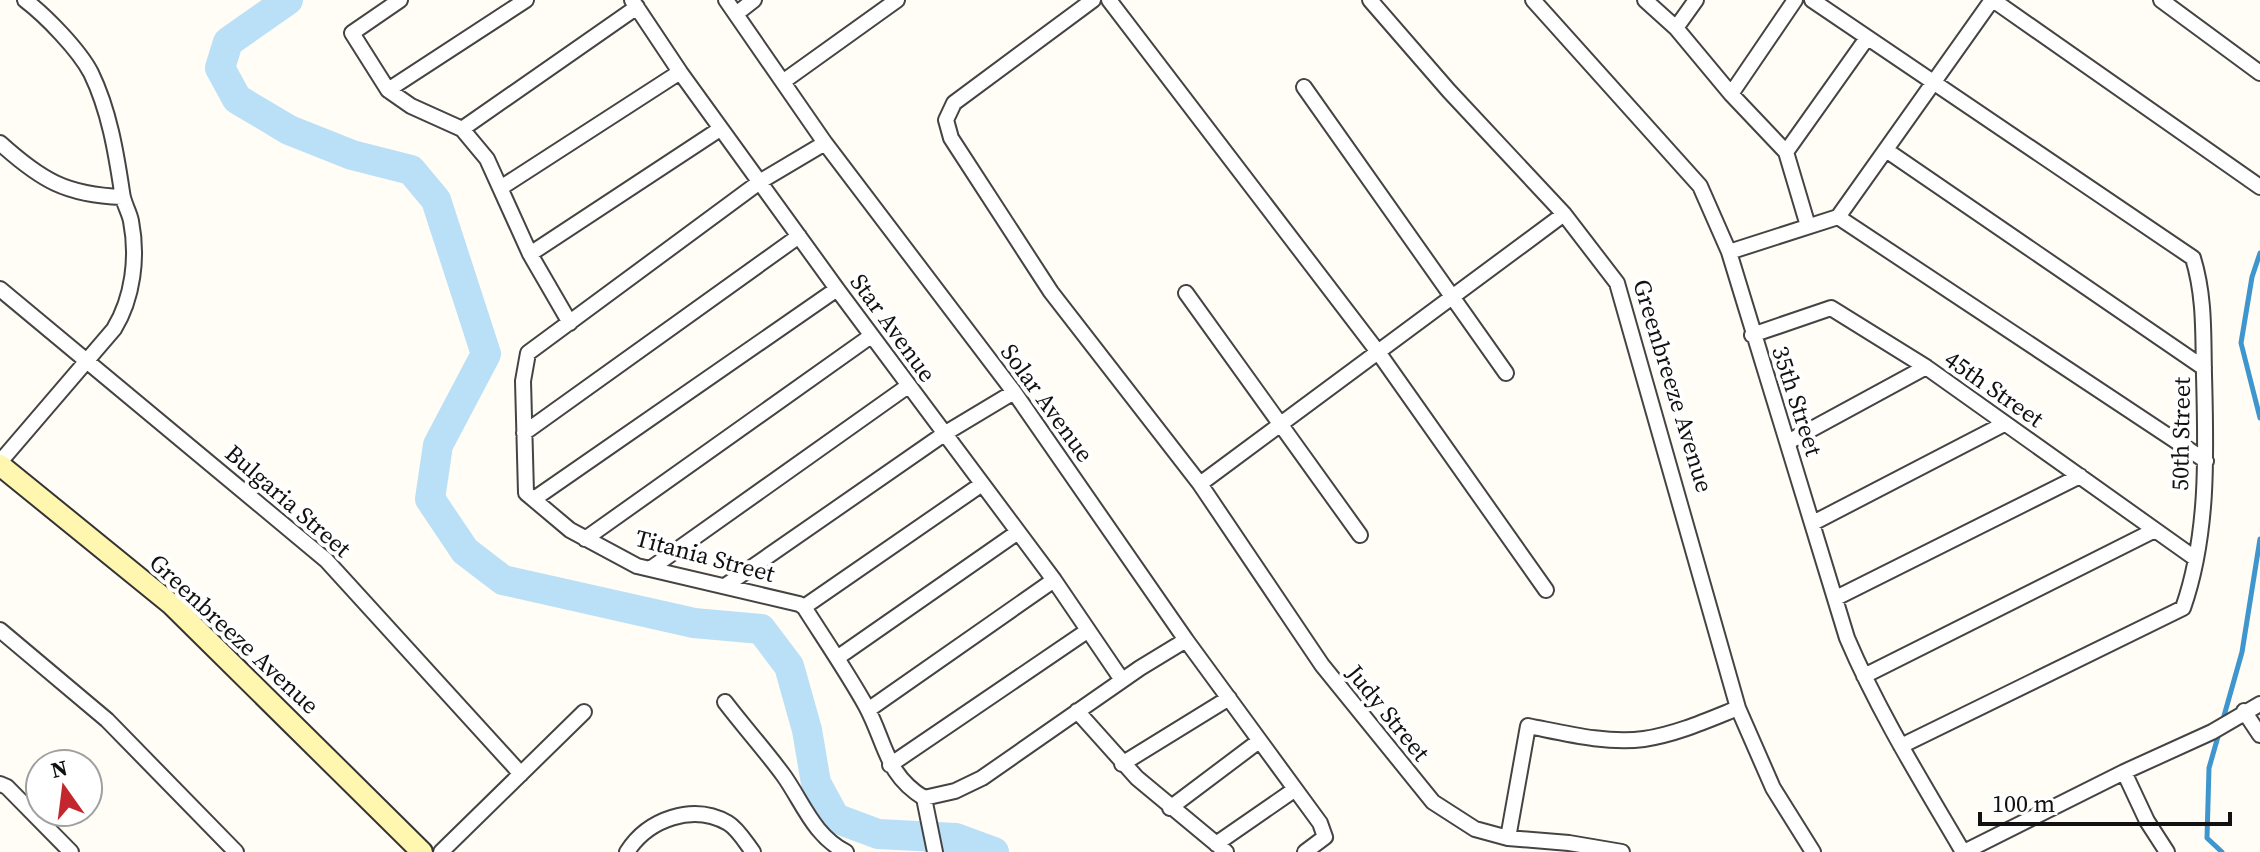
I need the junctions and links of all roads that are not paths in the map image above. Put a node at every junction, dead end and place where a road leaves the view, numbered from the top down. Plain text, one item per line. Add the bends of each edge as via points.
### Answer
1 (25, 0) edge
2 (400, 0) edge
3 (526, 0) edge
4 (726, 0) edge
5 (754, 0) edge
6 (897, 0) edge
7 (1093, 0) edge
8 (1109, 0) edge
9 (1370, 0) edge
10 (1533, 0) edge
11 (1645, 0) edge
12 (1696, 0) edge
13 (1795, 0) edge
14 (1812, 0) edge
15 (1992, 0) edge
16 (2161, 0) edge
17 (634, 4) edge
18 (736, 14) junction
19 (1676, 28) junction
20 (1867, 38) junction
21 (680, 72) junction
22 (2260, 73) edge
23 (784, 81) junction
24 (1935, 81) junction
25 (1304, 87) dead end
26 (388, 90) junction
27 (1731, 94) junction
28 (462, 129) junction
29 (720, 129) junction
30 (0, 143) edge
31 (825, 143) junction
32 (1886, 150) junction
33 (1786, 152) junction
34 (761, 181) junction
35 (502, 187) junction
36 (2260, 187) edge
37 (122, 197) junction
38 (1564, 214) junction
39 (1838, 217) junction
40 (1808, 226) junction
41 (799, 236) junction
42 (1729, 252) junction
43 (530, 254) junction
44 (0, 289) edge
45 (837, 289) junction
46 (1186, 293) dead end
47 (1450, 298) junction
48 (570, 323) junction
49 (1752, 335) junction
50 (871, 336) junction
51 (1378, 352) junction
52 (87, 360) junction
53 (1926, 367) junction
54 (2204, 368) junction
55 (1506, 373) dead end
56 (908, 386) junction
57 (1014, 392) junction
58 (2004, 424) junction
59 (1282, 425) junction
60 (524, 433) junction
61 (944, 434) junction
62 (1788, 442) junction
63 (2206, 461) junction
64 (0, 463) edge
65 (2080, 476) junction
66 (982, 484) junction
67 (1200, 484) junction
68 (534, 499) junction
69 (1813, 523) junction
70 (2155, 530) junction
71 (1018, 532) junction
72 (1360, 535) dead end
73 (585, 539) junction
74 (2196, 559) junction
75 (650, 569) junction
76 (1054, 580) junction
77 (725, 586) junction
78 (1546, 590) dead end
79 (1836, 598) junction
80 (804, 607) junction
81 (0, 630) edge
82 (1087, 631) junction
83 (1186, 640) junction
84 (837, 658) junction
85 (1864, 676) junction
86 (1122, 680) junction
87 (1229, 698) junction
88 (725, 702) dead end
89 (2260, 704) edge
90 (1738, 708) junction
91 (868, 710) junction
92 (1077, 711) junction
93 (2244, 711) junction
94 (584, 712) dead end
95 (2260, 735) edge
96 (1259, 741) junction
97 (1901, 746) junction
98 (1122, 764) junction
99 (890, 765) junction
100 (2124, 772) junction
101 (521, 774) junction
102 (0, 784) edge
103 (1294, 790) junction
104 (926, 802) junction
105 (1170, 808) junction
106 (1508, 838) junction
107 (1221, 848) edge
108 (935, 849) edge
109 (2165, 851) edge
110 (71, 852) edge
111 (236, 852) edge
112 (422, 852) edge
113 (441, 852) edge
114 (627, 852) edge
115 (753, 852) edge
116 (846, 852) edge
117 (1305, 852) edge
118 (1622, 852) edge
119 (1813, 852) edge
120 (1964, 852) edge

1 - 37 street via 90,71 111,129
2 - 26 street via 352,33
3 - 26 street
4 - 18 street, Solar Avenue
5 - 18 street
6 - 23 street
7 - 67 street, Judy Street via 954,103 946,120 951,138 1051,292
8 - 51 street
9 - 38 street, Greenbreeze Avenue
10 - 42 street, 35th Street via 1700,186
11 - 19 street
12 - 19 street
13 - 27 street
14 - 20 street, 50th Street
15 - 24 street
15 - 36 street
16 - 22 street
17 - 21 street, Star Avenue
17 - 28 street
18 - 23 street, Solar Avenue
19 - 27 street
20 - 24 street, 50th Street
20 - 33 street
21 - 29 street, Star Avenue
21 - 35 street
23 - 31 street, Solar Avenue
24 - 32 street
24 - 54 street, 50th Street via 2193,258 2203,293
25 - 47 street
26 - 28 street
27 - 33 street
28 - 35 street
29 - 34 street, Star Avenue
29 - 43 street
30 - 37 street via 66,190
31 - 34 street
31 - 57 street, Solar Avenue
32 - 39 street
32 - 54 street
33 - 40 street
34 - 41 street, Star Avenue
34 - 48 street
35 - 43 street
37 - 52 street via 131,219 133,276 123,314
38 - 47 street
38 - 90 street, Greenbreeze Avenue via 1617,283
39 - 40 street
39 - 63 street
40 - 42 street
41 - 45 street, Star Avenue
41 - 60 street
42 - 49 street, 35th Street
43 - 48 street
44 - 52 street, Bulgaria Street
45 - 50 street, Star Avenue
45 - 68 street
46 - 59 street
47 - 51 street
47 - 55 street
48 - 60 street via 528,353
49 - 53 street, 45th Street via 1831,308
49 - 62 street, 35th Street
50 - 56 street, Star Avenue
50 - 73 street
51 - 59 street
51 - 78 street
52 - 64 street
52 - 101 street, Bulgaria Street via 326,560
53 - 58 street, 45th Street
53 - 62 street
54 - 63 street, 50th Street
56 - 61 street, Star Avenue
56 - 75 street
57 - 61 street
57 - 83 street, Solar Avenue
58 - 65 street, 45th Street
58 - 69 street
59 - 67 street
59 - 72 street
60 - 68 street via 526,493
61 - 66 street, Star Avenue
61 - 77 street
62 - 69 street, 35th Street
63 - 74 street, 50th Street
64 - 112 street, Greenbreeze Avenue via 171,604
65 - 70 street, 45th Street
65 - 79 street
66 - 71 street, Star Avenue
66 - 80 street
67 - 106 street, Judy Street via 1322,665 1433,802 1475,829
68 - 73 street, Titania Street
69 - 79 street, 35th Street
70 - 74 street, 45th Street
70 - 85 street
71 - 76 street, Star Avenue
71 - 84 street
73 - 75 street, Titania Street
74 - 97 street, 50th Street via 2183,608
75 - 77 street, Titania Street
76 - 82 street, Star Avenue
76 - 91 street
77 - 80 street, Titania Street
79 - 85 street, 35th Street
80 - 84 street
81 - 111 street via 107,720
82 - 86 street, Star Avenue
82 - 99 street
83 - 86 street
83 - 87 street, Solar Avenue
84 - 91 street
85 - 97 street, 35th Street
86 - 92 street
87 - 96 street, Solar Avenue
87 - 98 street
88 - 116 street via 785,777 813,824
89 - 93 street
90 - 106 street via 1644,739 1607,739 1528,726
90 - 119 street, Greenbreeze Avenue via 1773,788
91 - 99 street
92 - 98 street
92 - 104 street via 982,778
93 - 95 street
93 - 100 street via 2212,732
94 - 101 street
96 - 103 street, Solar Avenue
96 - 105 street
97 - 120 street, 35th Street
98 - 105 street
99 - 104 street
100 - 109 street
100 - 120 street
101 - 113 street
102 - 110 street
103 - 107 street
103 - 117 street, Solar Avenue via 1325,837
104 - 108 street
105 - 107 street
106 - 118 street, Judy Street
114 - 115 street via 646,830 674,815 702,814 730,824

